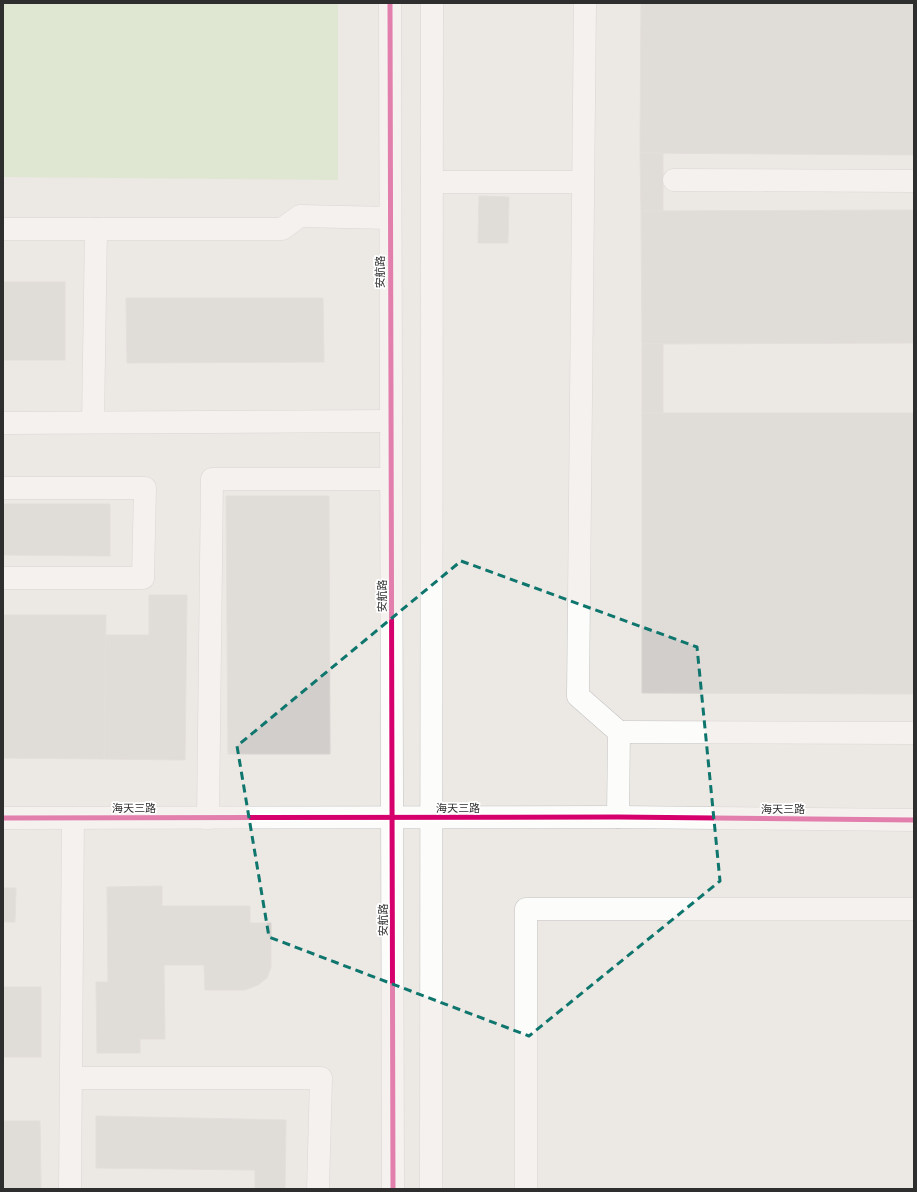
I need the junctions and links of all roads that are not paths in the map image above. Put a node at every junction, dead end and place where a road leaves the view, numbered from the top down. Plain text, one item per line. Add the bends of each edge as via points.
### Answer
1 (390, 3) edge
2 (432, 3) edge
3 (585, 3) edge
4 (674, 180) dead end
5 (914, 181) edge
6 (432, 182) junction
7 (583, 182) junction
8 (390, 218) junction
9 (3, 229) edge
10 (96, 229) junction
11 (391, 421) junction
12 (93, 422) junction
13 (3, 423) edge
14 (391, 479) junction
15 (3, 488) edge
16 (3, 578) edge
17 (618, 732) junction
18 (914, 732) edge
19 (618, 817) junction
20 (3, 818) edge
21 (73, 818) junction
22 (208, 818) junction
23 (393, 818) junction
24 (431, 818) junction
25 (914, 820) edge
26 (914, 909) edge
27 (71, 1078) junction
28 (70, 1189) edge
29 (318, 1189) edge
30 (393, 1189) edge
31 (432, 1189) edge
32 (526, 1189) edge

1 - 8 street, 安航路
2 - 6 street
3 - 7 street
4 - 5 street
6 - 7 street
6 - 24 street
7 - 17 street via 578,696
8 - 10 street via 300,216 282,229
8 - 11 street, 安航路
9 - 10 street
10 - 12 street
11 - 12 street
11 - 14 street, 安航路
12 - 13 street
14 - 22 street via 212,479
14 - 23 street, 安航路
15 - 16 street via 145,488 143,578
17 - 18 street
17 - 19 street
19 - 24 street, 海天三路
19 - 25 street, 海天三路
20 - 21 street, 海天三路
21 - 22 street, 海天三路
21 - 27 street
22 - 23 street, 海天三路
23 - 24 street, 海天三路
23 - 30 street, 安航路
24 - 31 street
26 - 32 street via 526,909
27 - 28 street
27 - 29 street via 320,1078

